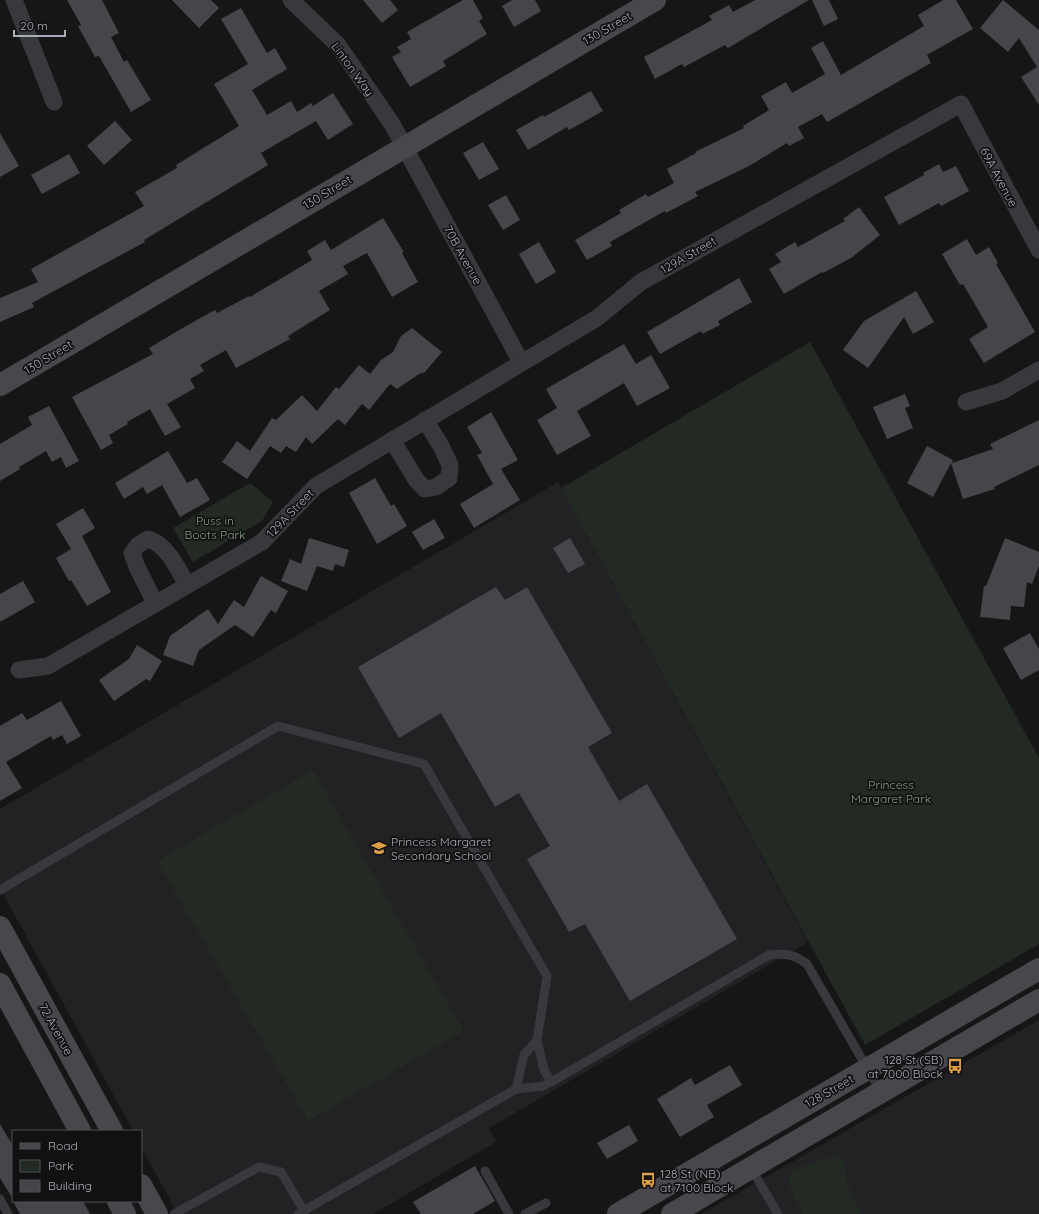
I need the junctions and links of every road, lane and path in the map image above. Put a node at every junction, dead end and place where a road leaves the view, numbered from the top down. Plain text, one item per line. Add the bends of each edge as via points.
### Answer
1 (14, 0) edge
2 (291, 0) edge
3 (655, 0) edge
4 (54, 102) dead end
5 (961, 104) joint
6 (405, 147) junction
7 (1039, 250) edge
8 (521, 362) junction
9 (1039, 370) edge
10 (0, 385) edge
11 (966, 402) dead end
12 (425, 420) junction
13 (392, 440) junction
14 (187, 585) junction
15 (155, 603) junction
16 (19, 670) dead end
17 (0, 890) edge
18 (0, 927) edge
19 (1039, 969) edge
20 (0, 984) edge
21 (1039, 1000) edge
22 (536, 1040) junction
23 (867, 1069) junction
24 (551, 1082) junction
25 (516, 1089) junction
26 (881, 1092) junction
27 (79, 1130) edge
28 (111, 1130) edge
29 (751, 1168) junction
30 (485, 1171) dead end
31 (142, 1187) edge
32 (0, 1200) edge
33 (119, 1202) edge
34 (546, 1203) dead end
35 (301, 1212) edge
36 (8, 1214) edge
37 (126, 1214) edge
38 (157, 1214) edge
39 (174, 1214) edge
40 (509, 1214) edge
41 (525, 1214) edge
42 (618, 1214) edge
43 (672, 1214) edge
44 (778, 1214) edge

1 - 4 street
2 - 6 street, Linton Way via 338,45
3 - 6 main road, 130 Street
5 - 7 street, 69A Avenue
5 - 8 street, 129A Street via 641,282 597,318
6 - 8 street, 70B Avenue
6 - 10 main road, 130 Street
8 - 12 street, 129A Street
9 - 11 street via 1002,391
12 - 13 street, 129A Street
12 - 13 street via 450,465 449,478 436,487 425,489 417,481
13 - 14 street, 129A Street via 316,486 262,542
14 - 15 street, 129A Street
14 - 15 street via 156,541 148,540 138,545 132,553
15 - 16 street, 129A Street via 48,666
17 - 22 lane via 278,726 424,764 547,976
18 - 28 main road, 72 Avenue
19 - 23 main road, 128 Street
20 - 27 main road
21 - 26 main road
22 - 24 lane via 544,1070
22 - 25 lane via 524,1055
23 - 24 lane via 807,964 788,953 769,955
23 - 26 lane
23 - 42 main road, 128 Street
24 - 25 lane via 543,1086
25 - 35 lane
26 - 29 main road
29 - 43 main road
29 - 44 lane
30 - 40 lane
31 - 38 main road
32 - 36 lane
33 - 37 main road
34 - 41 lane
35 - 39 lane via 281,1172 259,1167

